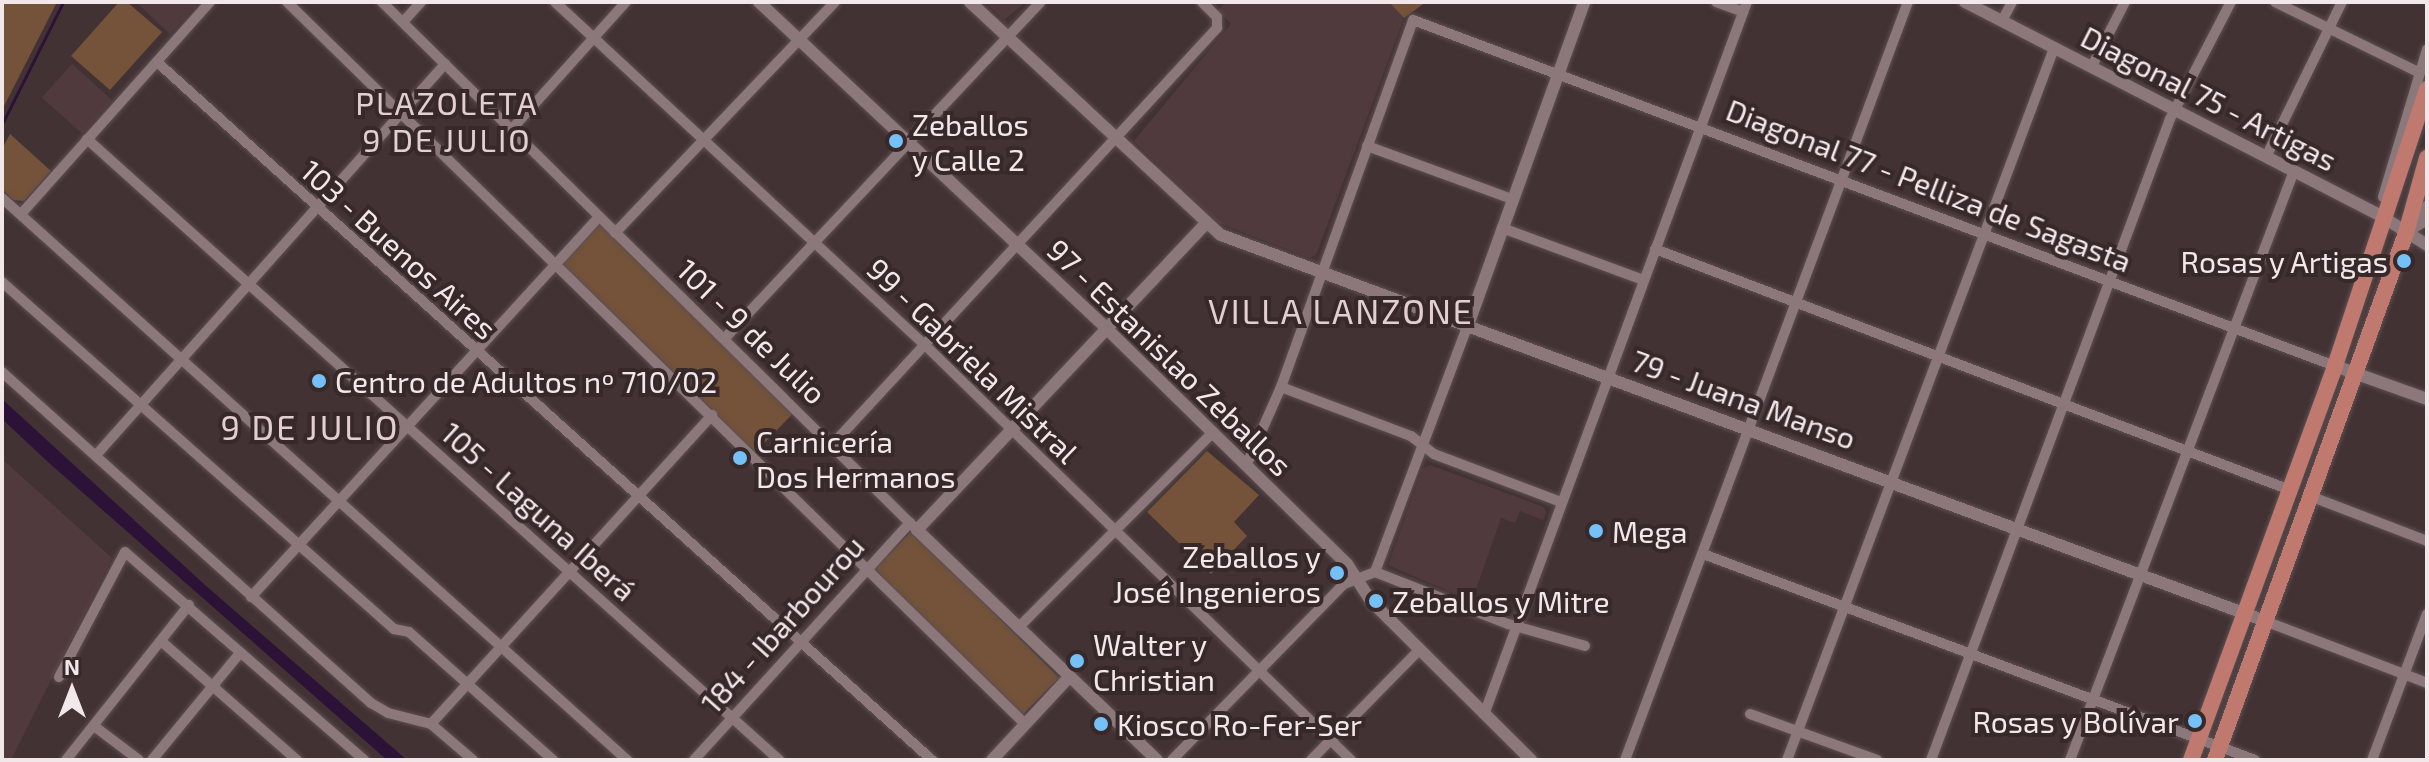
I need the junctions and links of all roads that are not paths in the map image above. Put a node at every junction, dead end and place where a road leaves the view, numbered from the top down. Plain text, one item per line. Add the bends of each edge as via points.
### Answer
1 (210, 2) edge
2 (287, 2) edge
3 (382, 2) edge
4 (421, 2) edge
5 (555, 2) edge
6 (626, 2) edge
7 (759, 2) edge
8 (835, 2) edge
9 (970, 2) edge
10 (1040, 2) edge
11 (1202, 2) edge
12 (1584, 2) edge
13 (1716, 2) edge
14 (1908, 2) edge
15 (1965, 2) edge
16 (2012, 2) edge
17 (2125, 2) edge
18 (2231, 2) edge
19 (2275, 2) edge
20 (2342, 2) edge
21 (1745, 7) edge
22 (2002, 21) junction
23 (403, 22) junction
24 (2329, 30) junction
25 (593, 37) junction
26 (1007, 37) junction
27 (800, 40) junction
28 (2054, 48) junction
29 (2427, 49) edge
30 (157, 62) junction
31 (445, 64) junction
32 (2092, 66) junction
33 (1558, 73) junction
34 (2423, 81) edge
35 (2175, 110) junction
36 (401, 112) junction
37 (1701, 126) junction
38 (511, 130) junction
39 (1117, 138) junction
40 (87, 139) junction
41 (703, 140) junction
42 (908, 143) junction
43 (1367, 146) junction
44 (2266, 157) junction
45 (2427, 158) edge
46 (2294, 171) junction
47 (1842, 178) junction
48 (2, 198) edge
49 (1512, 199) junction
50 (2427, 206) edge
51 (316, 208) junction
52 (21, 214) junction
53 (599, 217) junction
54 (2382, 217) junction
55 (1205, 224) junction
56 (1502, 228) junction
57 (615, 233) junction
58 (1984, 233) junction
59 (2406, 233) junction
60 (815, 242) junction
61 (2427, 245) edge
62 (1018, 246) junction
63 (1655, 249) junction
64 (557, 264) junction
65 (1322, 272) junction
66 (1643, 280) junction
67 (2108, 281) junction
68 (2, 282) edge
69 (248, 283) junction
70 (1796, 303) junction
71 (1468, 325) junction
72 (2231, 325) junction
73 (1108, 330) junction
74 (724, 339) junction
75 (926, 346) junction
76 (478, 352) junction
77 (1937, 356) junction
78 (180, 357) junction
79 (2335, 366) junction
80 (2, 372) edge
81 (2353, 372) junction
82 (1608, 377) junction
83 (1281, 387) junction
84 (2427, 399) edge
85 (140, 403) junction
86 (2062, 404) junction
87 (712, 415) junction
88 (409, 427) junction
89 (1749, 429) junction
90 (1013, 431) junction
91 (1211, 434) junction
92 (832, 445) junction
93 (1423, 445) junction
94 (2187, 453) junction
95 (97, 454) junction
96 (1246, 466) junction
97 (1891, 480) junction
98 (2290, 490) junction
99 (640, 495) junction
100 (2310, 496) junction
101 (1561, 502) junction
102 (340, 504) junction
103 (913, 526) junction
104 (2017, 528) junction
105 (1115, 530) junction
106 (2427, 541) edge
107 (302, 544) junction
108 (1703, 554) junction
109 (869, 568) junction
110 (571, 572) junction
111 (1375, 572) junction
112 (2140, 575) junction
113 (1357, 578) junction
114 (251, 597) junction
115 (189, 605) junction
116 (1845, 606) junction
117 (2246, 614) junction
118 (2427, 614) edge
119 (2265, 621) junction
120 (1515, 625) junction
121 (1018, 628) junction
122 (161, 641) junction
123 (801, 641) junction
124 (502, 645) junction
125 (1585, 646) dead end
126 (1419, 650) junction
127 (1970, 652) junction
128 (240, 653) junction
129 (1260, 671) junction
130 (2404, 674) junction
131 (59, 677) dead end
132 (1069, 677) junction
133 (468, 682) junction
134 (2427, 683) edge
135 (213, 685) junction
136 (2094, 698) junction
137 (1485, 712) junction
138 (1750, 714) dead end
139 (733, 717) junction
140 (431, 724) junction
141 (1025, 724) junction
142 (94, 726) junction
143 (1798, 731) junction
144 (1331, 740) junction
145 (2199, 740) junction
146 (2217, 754) edge
147 (66, 760) edge
148 (139, 760) edge
149 (152, 760) edge
150 (297, 760) edge
151 (364, 760) edge
152 (473, 760) edge
153 (553, 760) edge
154 (627, 760) edge
155 (694, 760) edge
156 (779, 760) edge
157 (932, 760) edge
158 (992, 760) edge
159 (1157, 760) edge
160 (1172, 760) edge
161 (1311, 760) edge
162 (1351, 760) edge
163 (1531, 760) edge
164 (1625, 760) edge
165 (1787, 760) edge
166 (1877, 760) edge
167 (1931, 760) edge
168 (2070, 760) edge
169 (2191, 760) edge
170 (2255, 760) edge
171 (2372, 760) edge

1 - 30 street
2 - 36 street
3 - 23 street, 101 - 9 de Julio
4 - 23 street
5 - 25 street, 99 - Gabriela Mistral
6 - 25 street
7 - 27 street, 97 - Estanislao Zeballos
8 - 27 street
9 - 26 street
10 - 26 street
11 - 39 street via 1220,22
12 - 33 street
13 - 21 street
14 - 47 street
15 - 22 street, Diagonal 75 - Artigas
16 - 22 street
17 - 32 street
18 - 35 street
19 - 24 street
20 - 24 street
21 - 37 street
22 - 28 street, Diagonal 75 - Artigas
23 - 31 street, 101 - 9 de Julio
24 - 34 street
24 - 44 street
25 - 38 street
25 - 41 street, 99 - Gabriela Mistral
26 - 39 street
26 - 42 street
27 - 41 street
27 - 42 street, 97 - Estanislao Zeballos
28 - 32 street, Diagonal 75 - Artigas
28 - 58 street
29 - 34 street
30 - 40 street
30 - 51 street, 103 - Buenos Aires
31 - 36 street
31 - 38 street, 101 - 9 de Julio
32 - 35 street, Diagonal 75 - Artigas
33 - 37 street, Diagonal 77 - Pelliza de Sagasta
33 - 43 street, Diagonal 77 - Pelliza de Sagasta via 1413,20
33 - 49 street
34 - 54 main road
35 - 44 street, Diagonal 75 - Artigas
35 - 67 street
36 - 51 street
36 - 64 street
37 - 47 street, Diagonal 77 - Pelliza de Sagasta
37 - 63 street
38 - 53 street, 101 - 9 de Julio
39 - 55 street
39 - 62 street
40 - 52 street
40 - 69 street, 105 - Laguna Iberá
41 - 57 street
41 - 60 street, 99 - Gabriela Mistral
42 - 60 street
42 - 62 street, 97 - Estanislao Zeballos
43 - 49 street
43 - 65 street
44 - 46 street, Diagonal 75 - Artigas
45 - 59 main road
46 - 54 street, Diagonal 75 - Artigas
46 - 72 street
47 - 58 street, Diagonal 77 - Pelliza de Sagasta
47 - 70 street
48 - 52 street
49 - 56 street
50 - 59 street via 2422,223
51 - 69 street
51 - 76 street, 103 - Buenos Aires
52 - 78 street
53 - 57 street, 101 - 9 de Julio
53 - 64 street
54 - 59 street, Diagonal 75 - Artigas
54 - 79 main road
55 - 65 street, 79 - Juana Manso
55 - 73 street, 184 - Ibarbourou
56 - 66 street
56 - 71 street
57 - 74 street, 101 - 9 de Julio
58 - 67 street, Diagonal 77 - Pelliza de Sagasta
58 - 77 street
59 - 61 street, Diagonal 75 - Artigas
59 - 81 main road
60 - 74 street
60 - 75 street, 99 - Gabriela Mistral
62 - 73 street, 97 - Estanislao Zeballos
62 - 75 street
63 - 66 street
63 - 70 street
64 - 76 street
64 - 87 street
65 - 71 street, 79 - Juana Manso
65 - 83 street
66 - 82 street
67 - 72 street, Diagonal 77 - Pelliza de Sagasta
67 - 86 street
68 - 85 street
69 - 78 street
69 - 88 street, 105 - Laguna Iberá
70 - 77 street
70 - 89 street
71 - 82 street, 79 - Juana Manso
71 - 93 street
72 - 79 street, Diagonal 77 - Pelliza de Sagasta
72 - 94 street
73 - 90 street, 184 - Ibarbourou
73 - 91 street, 97 - Estanislao Zeballos
74 - 92 street, 101 - 9 de Julio
75 - 90 street, 99 - Gabriela Mistral
75 - 92 street
76 - 88 street
76 - 99 street, 103 - Buenos Aires
77 - 86 street
77 - 97 street
78 - 85 street
78 - 102 street
79 - 81 street, Diagonal 77 - Pelliza de Sagasta
79 - 98 main road
80 - 95 street
81 - 84 street, Diagonal 77 - Pelliza de Sagasta
81 - 100 main road
82 - 89 street, 79 - Juana Manso
82 - 101 street
83 - 93 street
83 - 96 street
85 - 95 street
85 - 107 street
86 - 94 street
86 - 104 street
87 - 99 street
87 - 109 street
88 - 102 street
88 - 110 street, 105 - Laguna Iberá
89 - 97 street, 79 - Juana Manso
89 - 108 street
90 - 103 street, 184 - Ibarbourou
90 - 105 street, 99 - Gabriela Mistral
91 - 96 street, 97 - Estanislao Zeballos
91 - 105 street
92 - 103 street, 101 - 9 de Julio
93 - 101 street
93 - 111 street
94 - 98 street
94 - 112 street
95 - 114 street
96 - 113 street, 97 - Estanislao Zeballos
97 - 104 street, 79 - Juana Manso
97 - 116 street
98 - 117 main road
99 - 110 street
99 - 123 street, 103 - Buenos Aires
100 - 106 street
100 - 119 main road
101 - 120 street
102 - 107 street
102 - 124 street
103 - 109 street, 184 - Ibarbourou
103 - 121 street, 101 - 9 de Julio
104 - 112 street, 79 - Juana Manso
104 - 127 street
105 - 121 street
105 - 129 street, 99 - Gabriela Mistral
107 - 114 street
107 - 133 street via 394,629 409,632
108 - 116 street
108 - 164 street
109 - 123 street, 184 - Ibarbourou
109 - 141 street
110 - 124 street
110 - 139 street, 105 - Laguna Iberá
111 - 113 street
111 - 120 street
112 - 117 street, 79 - Juana Manso
112 - 136 street
113 - 126 street, 97 - Estanislao Zeballos via 1371,601
113 - 129 street
114 - 140 street via 371,703
115 - 122 street
115 - 128 street
115 - 131 street via 125,552
116 - 127 street
116 - 143 street
117 - 119 street, 79 - Juana Manso
117 - 145 main road
118 - 130 street
119 - 130 street
119 - 146 main road
120 - 125 street
120 - 137 street
121 - 132 street, 101 - 9 de Julio
122 - 135 street
122 - 142 street
123 - 139 street, 184 - Ibarbourou
123 - 157 street, 103 - Buenos Aires
124 - 133 street
124 - 154 street
126 - 137 street, 97 - Estanislao Zeballos
126 - 144 street
127 - 136 street
127 - 167 street
128 - 135 street
128 - 151 street
129 - 144 street, 99 - Gabriela Mistral
129 - 160 street
130 - 134 street
130 - 171 street
132 - 141 street
132 - 159 street, 101 - 9 de Julio
133 - 140 street
133 - 153 street
135 - 149 street
135 - 150 street
136 - 145 street
136 - 168 street
137 - 163 street, 97 - Estanislao Zeballos
138 - 143 street
139 - 155 street, 184 - Ibarbourou
139 - 156 street, 105 - Laguna Iberá
140 - 152 street
141 - 158 street
142 - 147 street
142 - 148 street
143 - 165 street
143 - 166 street
144 - 161 street
144 - 162 street, 99 - Gabriela Mistral
145 - 146 street
145 - 169 main road
146 - 170 street

